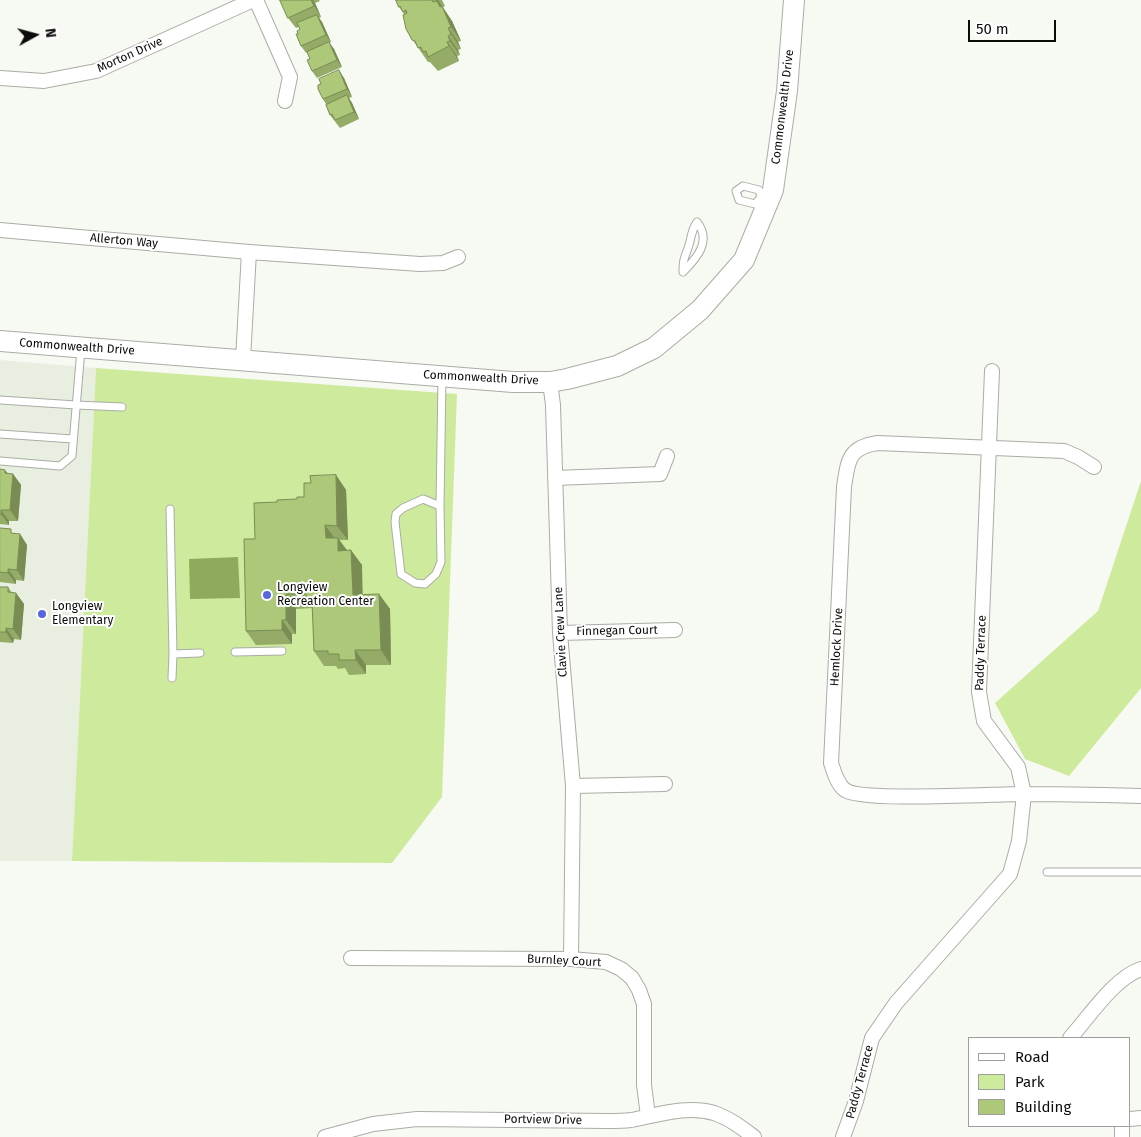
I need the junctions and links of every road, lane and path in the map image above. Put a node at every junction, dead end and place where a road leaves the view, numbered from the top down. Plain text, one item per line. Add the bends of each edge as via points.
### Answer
1 (255, 0) edge
2 (794, 0) edge
3 (0, 78) edge
4 (285, 101) dead end
5 (697, 222) joint
6 (0, 230) edge
7 (249, 252) junction
8 (458, 257) dead end
9 (0, 341) edge
10 (81, 347) junction
11 (242, 359) junction
12 (992, 371) dead end
13 (442, 377) junction
14 (550, 382) junction
15 (0, 400) edge
16 (76, 406) junction
17 (122, 407) dead end
18 (0, 434) edge
19 (73, 439) junction
20 (989, 448) junction
21 (667, 456) dead end
22 (0, 461) edge
23 (1094, 467) dead end
24 (555, 478) junction
25 (440, 506) junction
26 (170, 509) dead end
27 (675, 630) dead end
28 (560, 633) junction
29 (282, 651) dead end
30 (235, 652) dead end
31 (200, 653) dead end
32 (173, 654) junction
33 (172, 678) dead end
34 (665, 784) dead end
35 (574, 786) junction
36 (1024, 794) junction
37 (1141, 796) edge
38 (1047, 872) dead end
39 (1141, 872) edge
40 (351, 958) dead end
41 (571, 959) junction
42 (1141, 969) edge
43 (1071, 1037) edge
44 (648, 1116) junction
45 (334, 1136) edge
46 (754, 1137) edge
47 (843, 1137) edge

1 - 3 street, Morton Drive via 96,71 44,81
1 - 4 street via 290,77
2 - 14 street, Commonwealth Drive via 787,92 773,190 765,198 744,260 700,310 654,348 617,366
5 - 5 lane via 683,259 683,272 699,256 703,239 702,228
6 - 7 street, Allerton Way
7 - 8 street, Allerton Way via 420,264 443,263
7 - 11 street
9 - 10 street, Commonwealth Drive
10 - 11 street, Commonwealth Drive
10 - 16 lane
11 - 13 street, Commonwealth Drive
12 - 20 street, Paddy Terrace
13 - 14 street, Commonwealth Drive
13 - 25 lane
14 - 24 street, Clavie Crew Lane
15 - 16 lane
16 - 17 lane
16 - 19 lane
18 - 19 lane
19 - 22 lane via 72,456 60,466
20 - 23 street, Hemlock Drive via 1064,451
20 - 36 street, Paddy Terrace via 979,692 984,721 1018,767
20 - 36 street, Hemlock Drive via 878,443 864,445 848,462 844,487 831,763 836,778 845,790 854,794 885,797
21 - 24 street via 660,474
24 - 28 street, Clavie Crew Lane
25 - 25 lane via 441,562 436,574 425,584 415,583 401,574 399,568 396,514 423,499
26 - 32 lane
27 - 28 street, Finnegan Court
28 - 35 street, Clavie Crew Lane
29 - 30 lane
31 - 32 lane
32 - 33 lane
34 - 35 street
35 - 41 street, Clavie Crew Lane
36 - 37 street, Hemlock Drive
36 - 47 street, Paddy Terrace via 1019,841 1010,874 896,1003 872,1038
38 - 39 lane
40 - 41 street, Burnley Court
41 - 44 street, Burnley Court via 614,965 632,978 639,990 644,1004 644,1085
42 - 43 street via 1115,986
44 - 45 street, Portview Drive via 607,1121 417,1119 373,1124
44 - 46 street, Portview Drive via 697,1109 722,1116

